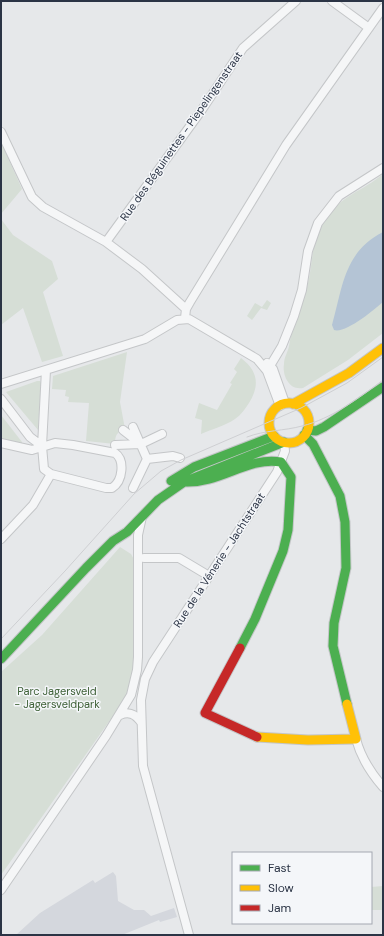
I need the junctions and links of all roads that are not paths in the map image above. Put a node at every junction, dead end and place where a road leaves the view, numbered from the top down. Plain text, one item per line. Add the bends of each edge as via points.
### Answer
1 (296, 1) edge
2 (332, 1) edge
3 (383, 8) edge
4 (369, 28) junction
5 (1, 132) edge
6 (383, 168) edge
7 (106, 242) junction
8 (186, 309) junction
9 (185, 318) junction
10 (383, 348) edge
11 (269, 368) junction
12 (46, 370) junction
13 (1, 384) edge
14 (383, 387) edge
15 (1, 399) edge
16 (286, 404) junction
17 (132, 427) dead end
18 (123, 430) dead end
19 (306, 433) junction
20 (162, 434) dead end
21 (274, 436) junction
22 (284, 442) junction
23 (1, 443) edge
24 (141, 444) junction
25 (115, 445) dead end
26 (42, 446) junction
27 (180, 458) dead end
28 (147, 459) junction
29 (281, 462) junction
30 (54, 475) junction
31 (184, 482) junction
32 (132, 488) dead end
33 (143, 514) junction
34 (1, 539) edge
35 (113, 541) junction
36 (144, 558) dead end
37 (209, 576) junction
38 (138, 657) junction
39 (1, 658) edge
40 (153, 662) junction
41 (120, 715) junction
42 (141, 722) junction
43 (356, 739) junction
44 (383, 786) edge
45 (1, 890) edge
46 (189, 935) edge

1 - 7 street, Rue des Béguinettes - Piepelingenstraat via 243,48 201,111
2 - 4 street
3 - 4 street
4 - 8 street via 286,145
5 - 7 street via 32,197 43,207
6 - 11 street via 339,196 318,223 308,252 302,290 294,316 282,346
7 - 8 street via 142,269
8 - 9 street
9 - 11 street via 194,320
9 - 12 street via 177,320 152,336
10 - 16 main road via 349,373
11 - 16 street via 273,369
12 - 13 street
12 - 26 street
14 - 19 main road via 324,427
15 - 26 street via 30,437
16 - 19 main road via 299,406 306,414
16 - 21 main road via 273,411 269,420
17 - 24 street
18 - 24 street
19 - 22 main road via 296,442
19 - 43 main road via 340,496 345,522 346,568 334,624 333,646
20 - 24 street
21 - 22 main road
21 - 35 main road via 194,467 178,476 145,503 121,528
22 - 29 street, Rue de la Vénerie - Jachtstraat via 285,451
22 - 31 main road
23 - 26 street via 32,450
24 - 25 street
24 - 28 street
26 - 30 street via 44,469
26 - 30 street via 56,443 72,445 114,453 121,460 118,483 112,488
27 - 28 street via 173,456
28 - 32 street
29 - 31 main road via 267,459 201,483
29 - 37 street, Rue de la Vénerie - Jachtstraat
29 - 43 main road via 291,477 288,530 283,551 255,619 205,713 256,737
30 - 34 street via 32,505
31 - 33 main road
33 - 35 main road via 127,532
33 - 38 street via 138,535
35 - 39 main road
36 - 37 street via 179,558
37 - 40 street, Rue de la Vénerie - Jachtstraat
38 - 40 street
38 - 41 street via 133,689
40 - 42 street, Rue de la Vénerie - Jachtstraat via 142,692
41 - 42 street via 132,714
41 - 45 street
42 - 46 street, Rue de la Vénerie - Jachtstraat via 141,753 145,778
43 - 44 street via 360,754 372,775

